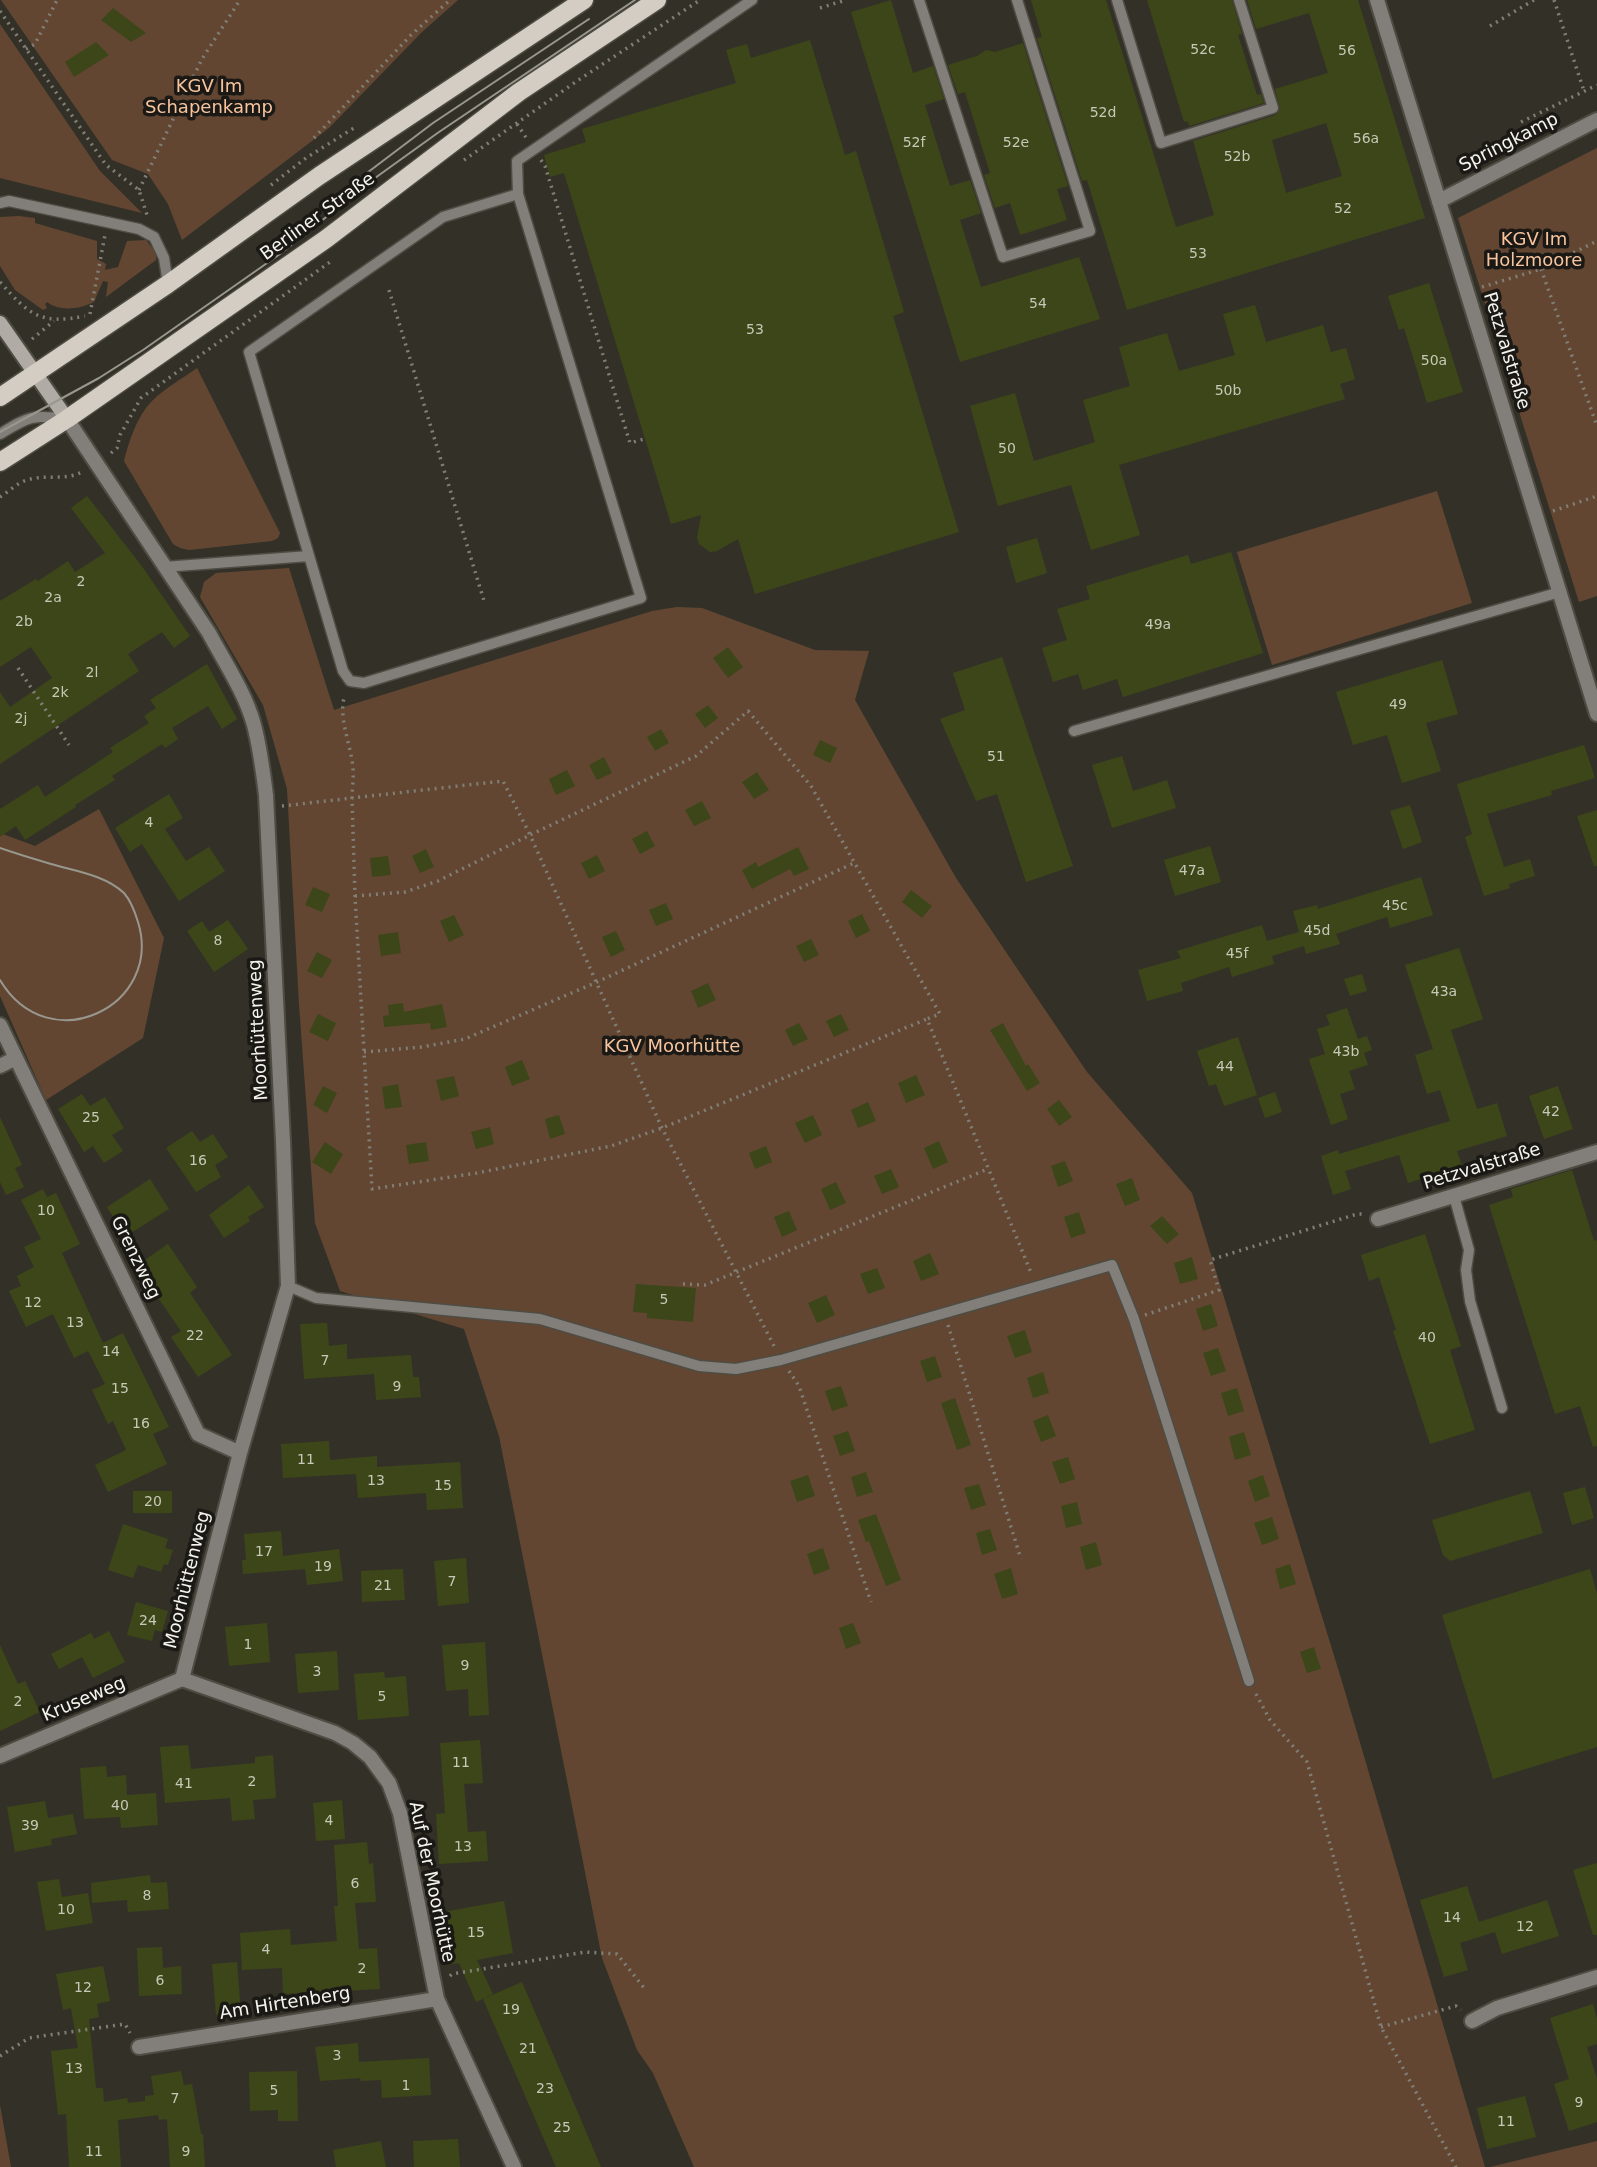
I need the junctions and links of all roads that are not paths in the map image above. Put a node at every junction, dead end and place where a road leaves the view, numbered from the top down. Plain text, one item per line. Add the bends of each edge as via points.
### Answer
1 (584, 0) edge
2 (657, 0) edge
3 (752, 0) edge
4 (919, 0) edge
5 (1017, 0) edge
6 (1117, 0) edge
7 (1239, 0) edge
8 (1377, 0) edge
9 (1597, 120) edge
10 (518, 194) junction
11 (1439, 201) junction
12 (0, 203) edge
13 (168, 284) junction
14 (0, 323) edge
15 (34, 374) junction
16 (0, 397) edge
17 (67, 419) junction
18 (0, 434) edge
19 (0, 462) edge
20 (309, 556) junction
21 (164, 567) junction
22 (1560, 592) junction
23 (1591, 674) edge
24 (1597, 714) edge
25 (1074, 731) dead end
26 (0, 1025) edge
27 (16, 1058) junction
28 (0, 1066) edge
29 (1597, 1152) edge
30 (1454, 1196) junction
31 (1378, 1219) road end
32 (288, 1286) junction
33 (1502, 1408) dead end
34 (240, 1453) junction
35 (182, 1679) junction
36 (1249, 1681) road end
37 (0, 1756) edge
38 (1597, 1977) edge
39 (436, 2000) junction
40 (1472, 2021) road end
41 (139, 2047) road end
42 (514, 2167) edge

1 - 13 main road, Berliner Straße via 319,176
2 - 17 main road, Berliner Straße via 519,92 327,239
3 - 10 lane via 517,162
4 - 5 lane via 1003,257 1090,231
6 - 7 lane via 1161,143 1273,108
8 - 11 street, Petzvalstraße
9 - 11 street, Springkamp
10 - 20 lane via 443,217 249,352
10 - 20 lane via 641,598 364,683 351,681 343,671
11 - 22 street, Petzvalstraße
12 - 13 lane via 9,201 139,229 154,237 164,258
13 - 15 main road, Berliner Straße
14 - 15 main road
15 - 16 main road, Berliner Straße
15 - 17 main road
17 - 18 lane via 27,418
17 - 19 main road, Berliner Straße
17 - 21 street, Moorhüttenweg
20 - 21 lane
21 - 32 street, Moorhüttenweg via 209,633 242,695 254,723 262,763
22 - 23 street, Petzvalstraße
22 - 25 lane
23 - 24 street, Petzvalstraße
26 - 27 street, Grenzweg
27 - 28 street
27 - 34 street, Grenzweg via 198,1434
29 - 30 street, Petzvalstraße
30 - 31 street, Petzvalstraße
30 - 33 lane via 1469,1250 1470,1301
32 - 34 street, Moorhüttenweg
32 - 36 lane via 316,1298 540,1319 699,1366 736,1369 1112,1265 1135,1319
34 - 35 street, Moorhüttenweg
35 - 37 street, Kruseweg
35 - 39 street, Auf der Moorhütte via 335,1733 370,1757 389,1783 400,1813
38 - 40 street via 1497,2008
39 - 41 street, Am Hirtenberg
39 - 42 street, Auf der Moorhütte

